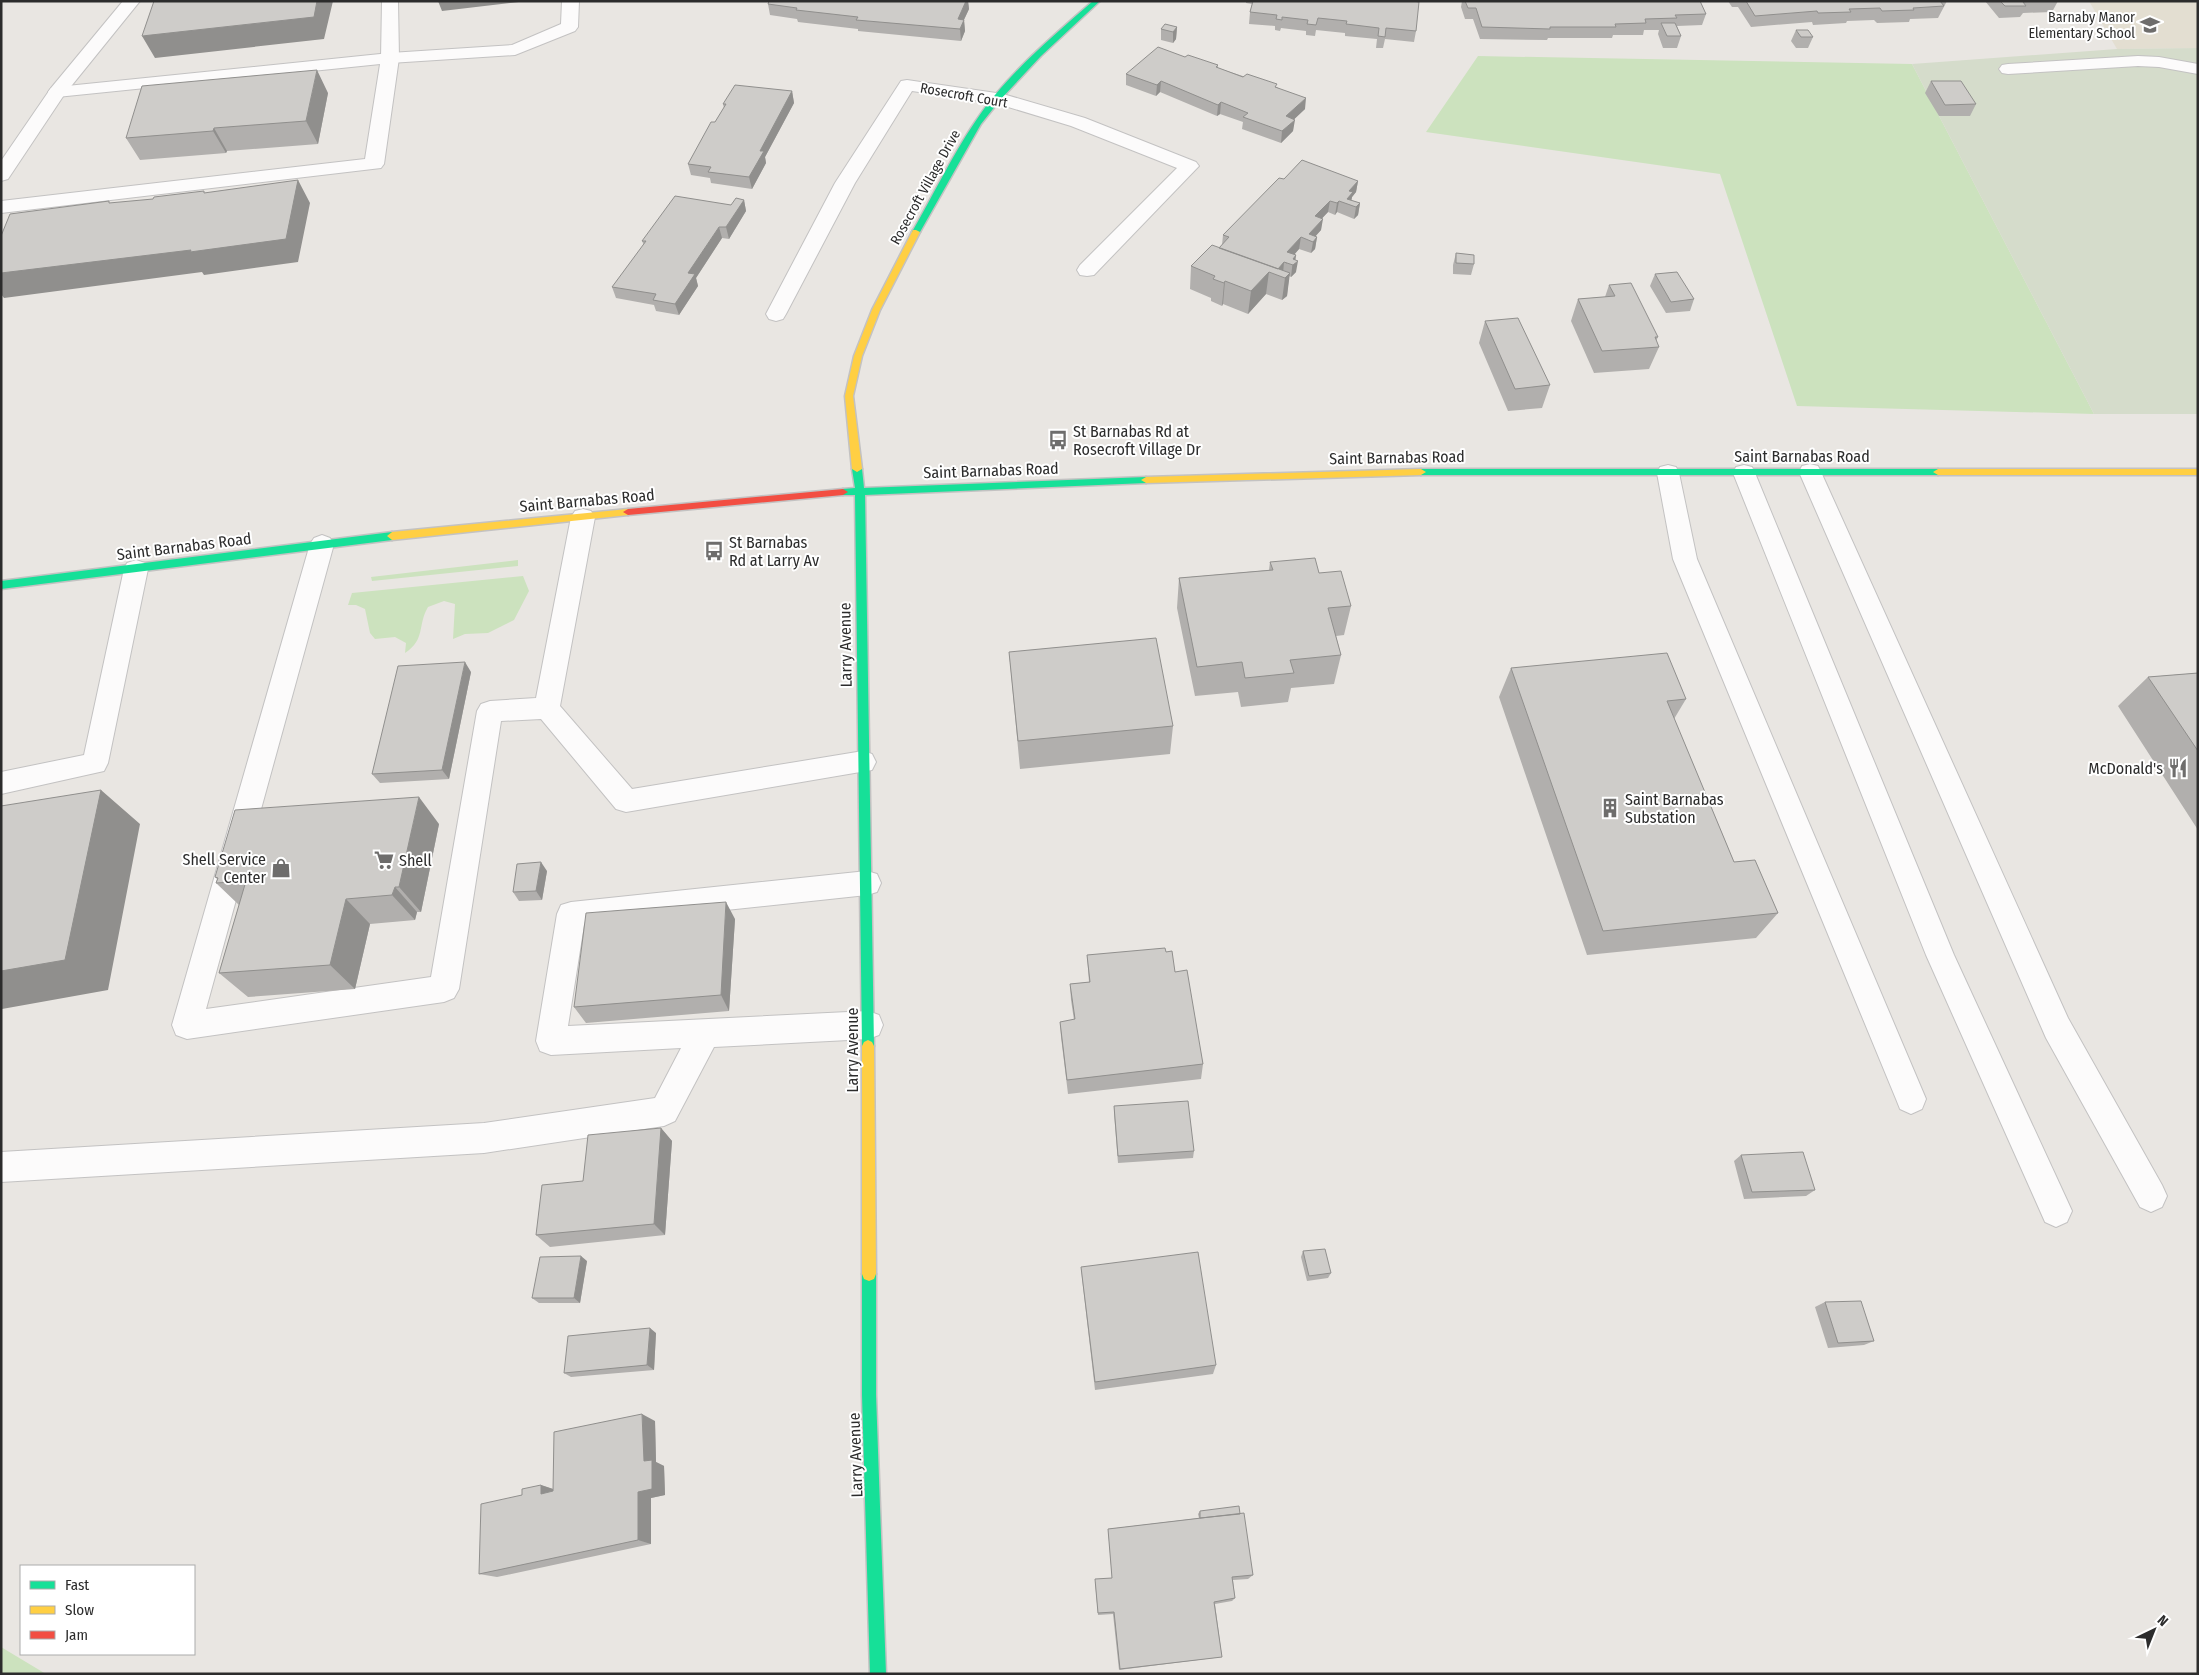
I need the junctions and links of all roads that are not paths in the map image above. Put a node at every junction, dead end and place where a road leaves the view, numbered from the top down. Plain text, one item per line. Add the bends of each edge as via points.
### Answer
1 (132, 1) edge
2 (390, 1) edge
3 (570, 1) edge
4 (1097, 1) edge
5 (390, 58) junction
6 (2008, 69) dead end
7 (2198, 69) edge
8 (57, 92) junction
9 (997, 98) junction
10 (1, 175) edge
11 (1, 207) edge
12 (1088, 270) dead end
13 (776, 314) dead end
14 (854, 426) joint
15 (1810, 472) junction
16 (2198, 472) edge
17 (1668, 473) junction
18 (1744, 473) junction
19 (860, 490) junction
20 (582, 517) junction
21 (322, 544) junction
22 (136, 569) junction
23 (1, 585) edge
24 (547, 708) junction
25 (862, 762) junction
26 (1, 783) edge
27 (867, 883) junction
28 (868, 1025) junction
29 (705, 1033) junction
30 (1911, 1099) dead end
31 (1, 1167) edge
32 (2151, 1196) dead end
33 (2056, 1211) dead end
34 (878, 1674) edge

1 - 8 street
2 - 5 street
3 - 5 street via 569,27 515,50
4 - 9 main road, Rosecroft Village Drive via 1038,54
5 - 8 street
5 - 11 street via 374,164
6 - 7 street via 2138,61
8 - 10 street
9 - 12 street, Rosecroft Court via 1078,122 1189,166
9 - 13 street, Rosecroft Court via 907,85 845,183
9 - 14 main road, Rosecroft Village Drive via 978,123 923,218 876,310 858,356 849,396
14 - 19 main road, Larry Avenue
15 - 16 main road, Saint Barnabas Road
15 - 18 main road, Saint Barnabas Road
15 - 32 street via 2057,1028
17 - 18 main road, Saint Barnabas Road
17 - 19 main road, Saint Barnabas Road via 1284,475
17 - 30 street via 1684,559
18 - 33 street via 1940,955
19 - 20 main road, Saint Barnabas Road
19 - 25 main road, Larry Avenue
20 - 21 main road, Saint Barnabas Road
20 - 24 street
21 - 22 main road, Saint Barnabas Road
21 - 24 street via 187,1025 444,989 490,711
22 - 23 main road, Saint Barnabas Road
22 - 26 street via 95,763
24 - 25 street via 626,801
25 - 27 main road, Larry Avenue
27 - 28 main road, Larry Avenue
27 - 29 street via 571,914 551,1041
28 - 29 street
28 - 34 main road, Larry Avenue via 869,1395
29 - 31 street via 664,1110 484,1138

